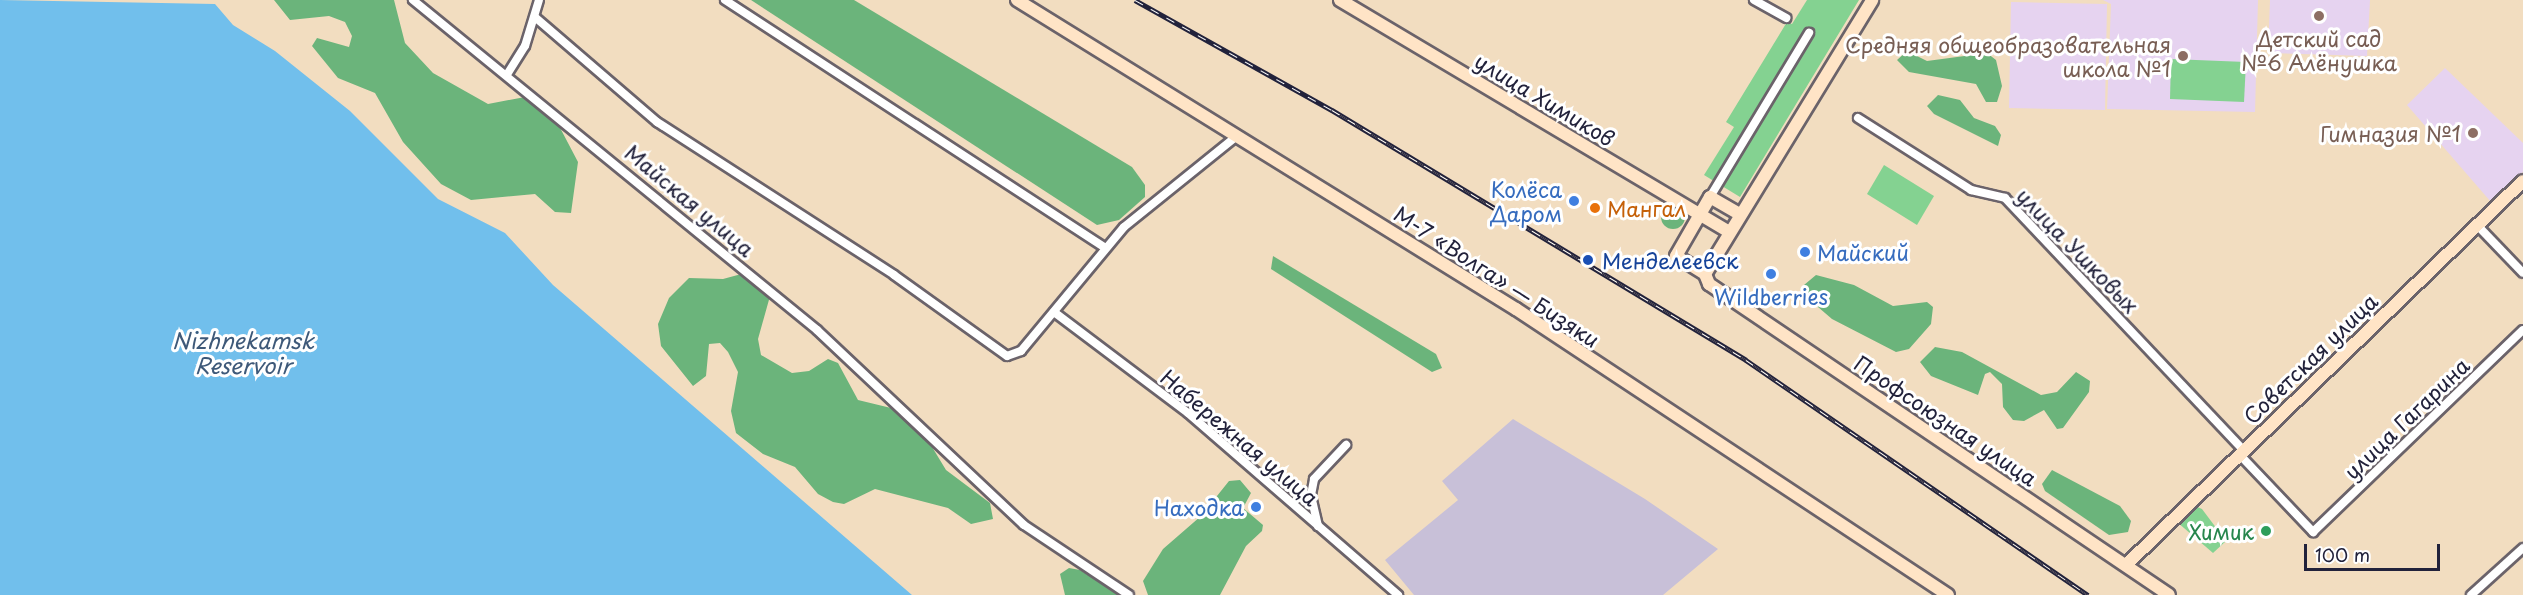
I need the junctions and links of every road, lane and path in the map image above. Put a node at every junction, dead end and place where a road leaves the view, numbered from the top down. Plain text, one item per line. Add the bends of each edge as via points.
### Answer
1 (413, 0) edge
2 (539, 0) edge
3 (725, 0) edge
4 (1017, 0) edge
5 (1340, 0) edge
6 (1754, 0) edge
7 (1872, 0) edge
8 (536, 18) junction
9 (1786, 18) dead end
10 (1809, 33) dead end
11 (508, 73) junction
12 (1858, 118) dead end
13 (1238, 135) junction
14 (2523, 181) edge
15 (1710, 197) junction
16 (1740, 214) junction
17 (1700, 215) junction
18 (2477, 225) junction
19 (1729, 232) junction
20 (1104, 249) junction
21 (2523, 273) edge
22 (1705, 274) junction
23 (1054, 312) junction
24 (2523, 330) edge
25 (1346, 445) dead end
26 (2241, 452) junction
27 (1318, 527) junction
28 (2313, 532) joint
29 (2523, 548) edge
30 (2126, 565) junction
31 (1129, 595) edge
32 (1398, 595) edge
33 (1948, 595) edge
34 (2169, 595) edge
35 (2471, 595) edge

1 - 11 street, Майская улица
2 - 8 street
3 - 20 street
4 - 13 main road, М-7 «Волга» — Бизяки
5 - 17 main road, улица Химиков
6 - 9 street
7 - 16 main road
8 - 11 street
8 - 23 street via 657,122 894,275 997,352 1021,351
10 - 15 street
11 - 31 street, Майская улица via 817,330 935,437 960,467 1024,525
12 - 26 street, улица Ушковых via 1971,190 2005,198
13 - 20 street
13 - 33 main road, М-7 «Волга» — Бизяки via 1516,309
14 - 18 main road, Советская улица
15 - 16 main road
15 - 17 main road
16 - 19 main road
17 - 19 main road, улица Химиков
17 - 22 main road, Профсоюзная улица via 1676,256
18 - 21 street
18 - 26 main road, Советская улица
19 - 22 main road
20 - 23 street
22 - 30 main road, Профсоюзная улица via 1709,284
23 - 27 street, Набережная улица via 1188,413
24 - 28 street, улица Гагарина
25 - 27 street via 1314,479 1311,495
26 - 28 street, улица Ушковых
26 - 30 main road, Советская улица
27 - 32 street, Набережная улица
29 - 35 street
30 - 34 main road, Профсоюзная улица

